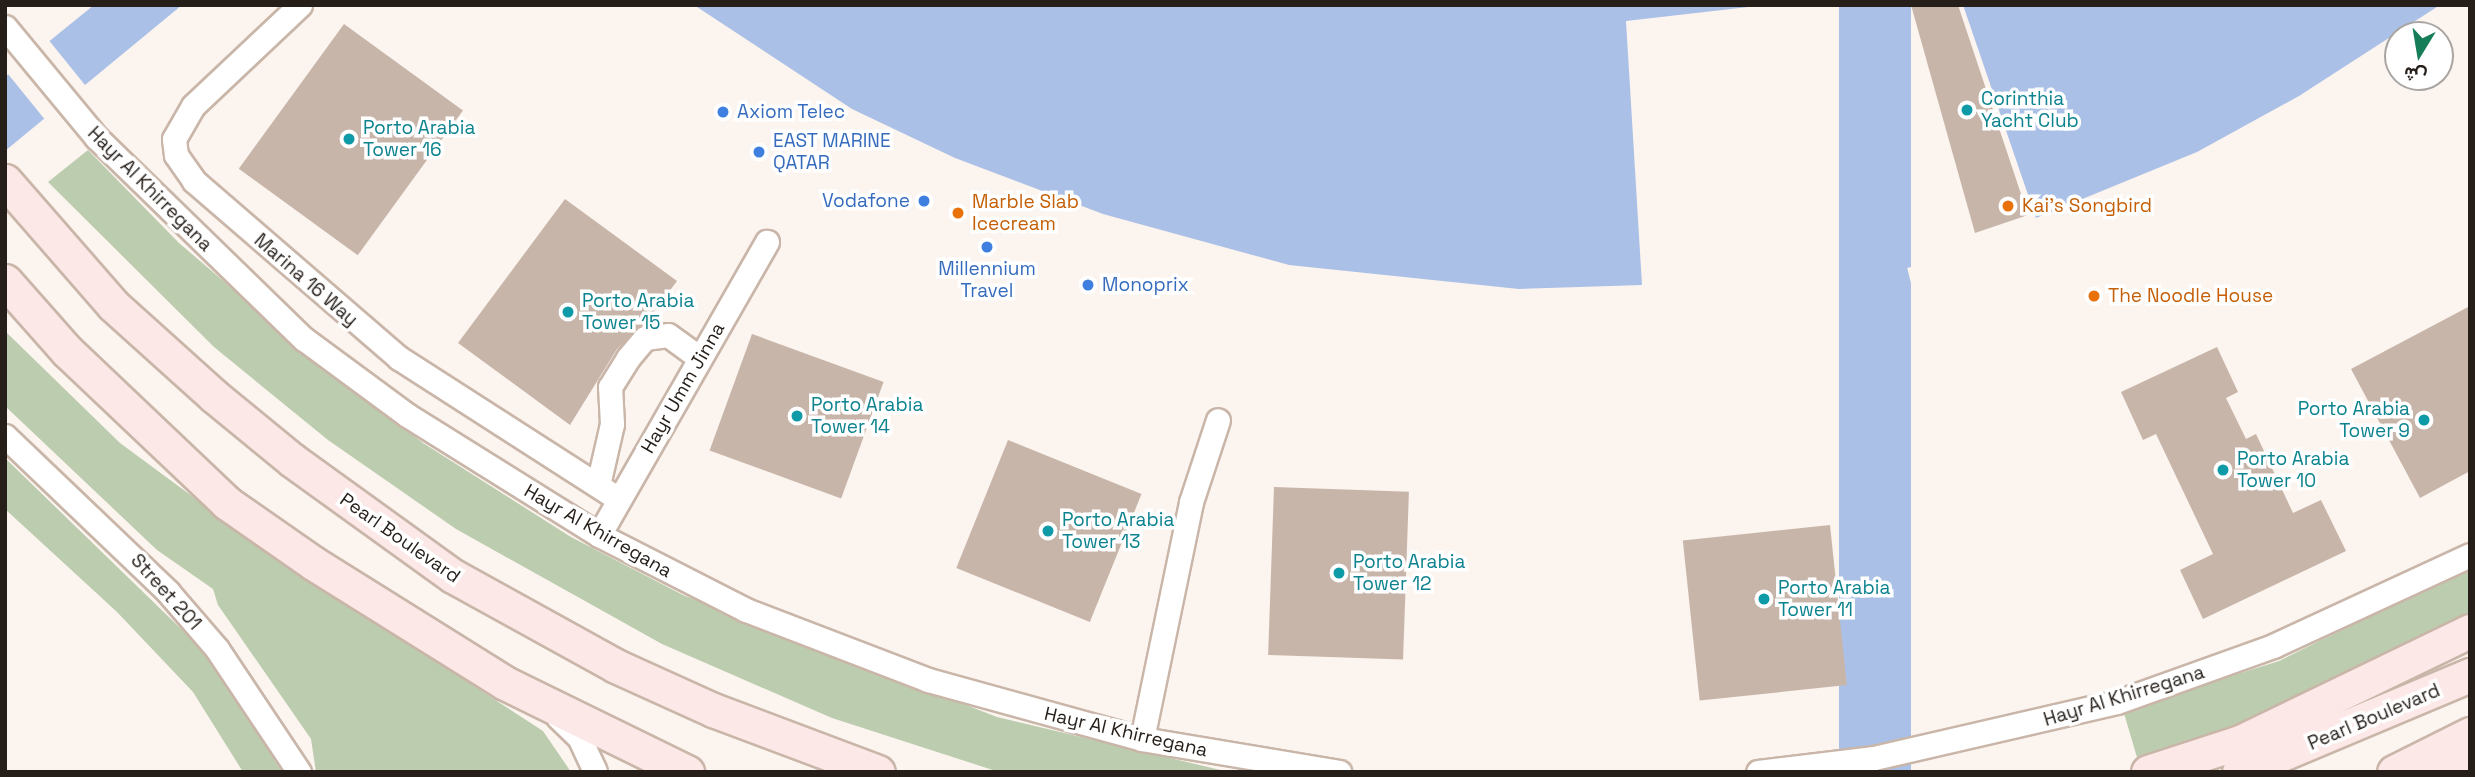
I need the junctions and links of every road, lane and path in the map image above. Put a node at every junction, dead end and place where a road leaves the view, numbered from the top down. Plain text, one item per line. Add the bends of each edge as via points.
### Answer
1 (300, 5) edge
2 (12, 36) edge
3 (13, 190) edge
4 (767, 242) dead end
5 (5, 281) edge
6 (700, 358) junction
7 (1218, 420) dead end
8 (5, 436) edge
9 (598, 485) junction
10 (619, 499) junction
11 (598, 535) junction
12 (2470, 555) edge
13 (2470, 631) edge
14 (2470, 675) edge
15 (505, 683) junction
16 (2470, 734) edge
17 (1142, 738) junction
18 (2470, 762) edge
19 (299, 772) edge
20 (595, 772) edge
21 (687, 772) edge
22 (878, 772) edge
23 (1339, 772) edge
24 (1758, 772) edge
25 (2148, 772) edge
26 (2239, 772) edge
27 (2394, 772) edge
28 (2440, 772) edge

1 - 9 street, Marina 16 Way via 192,106 174,139 176,155 194,181 399,358
2 - 11 street, Hayr Al Khirregana via 96,137 303,339 407,415
3 - 22 main road, Pearl Boulevard via 113,305 214,396 302,468 453,576 616,666 713,710
4 - 6 street, Hayr Umm Jinna
5 - 15 main road via 67,351 227,503
6 - 9 street via 668,335 645,338 628,358 610,387 612,424
6 - 10 street, Hayr Umm Jinna
7 - 17 street via 1191,502
8 - 19 street, Street 201 via 168,592 217,649
9 - 10 street, Marina 16 Way
10 - 11 street, Hayr Umm Jinna
11 - 17 street, Hayr Al Khirregana via 734,604 830,645 928,680
12 - 24 street, Hayr Al Khirregana via 2273,646 2118,702 1874,758
13 - 25 main road via 2240,742
14 - 26 main road, Pearl Boulevard
15 - 20 street via 570,726
15 - 21 main road
16 - 27 main road
17 - 23 street, Hayr Al Khirregana
18 - 28 main road

